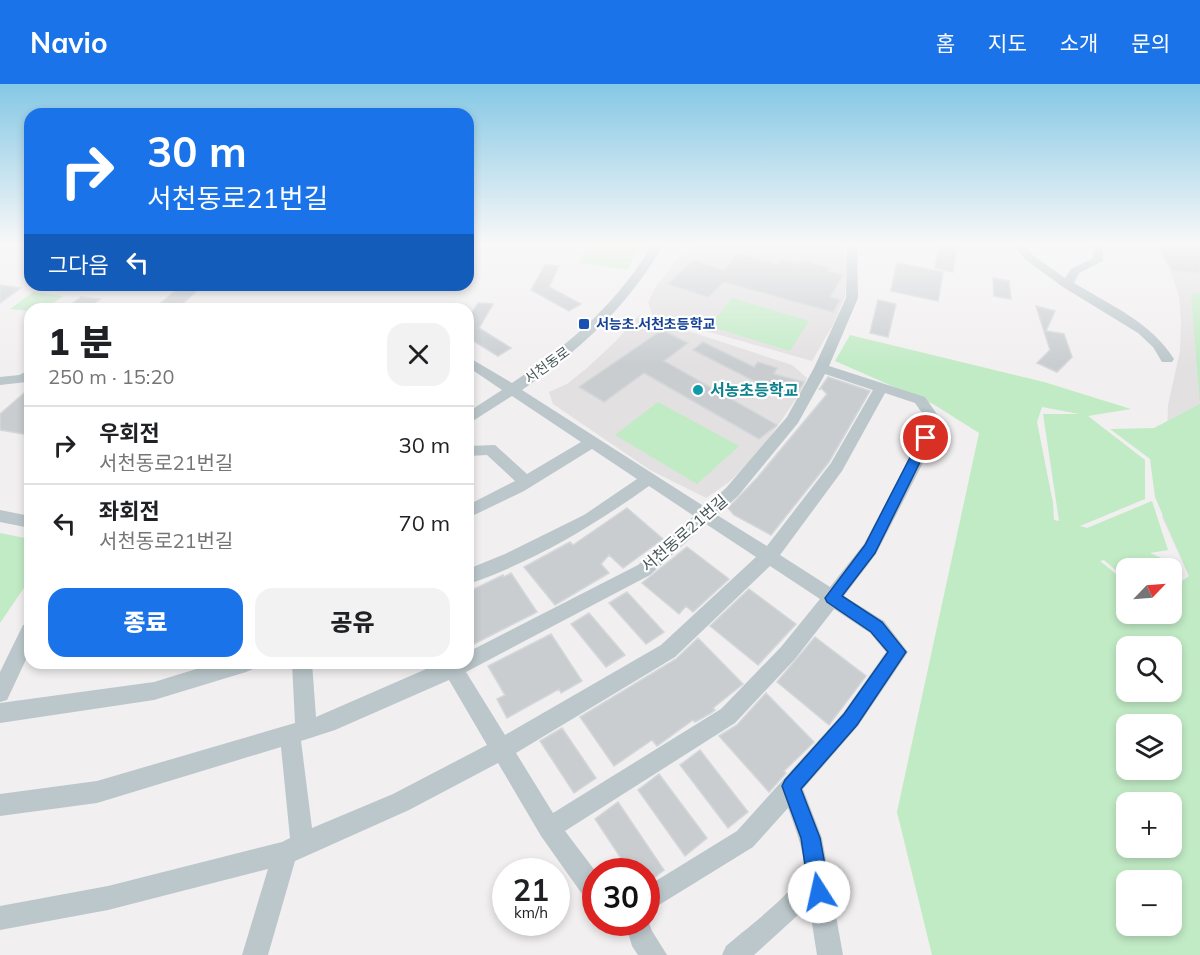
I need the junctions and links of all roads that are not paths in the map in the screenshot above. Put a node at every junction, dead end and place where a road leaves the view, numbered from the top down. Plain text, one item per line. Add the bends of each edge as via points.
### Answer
1 (637, 284) edge
2 (852, 284) edge
3 (1067, 285) edge
4 (1167, 359) dead end
5 (474, 365) edge
6 (821, 368) junction
7 (24, 378) edge
8 (0, 381) edge
9 (881, 388) junction
10 (512, 390) junction
11 (474, 415) edge
12 (592, 442) junction
13 (474, 450) edge
14 (649, 478) junction
15 (526, 482) junction
16 (474, 509) edge
17 (706, 515) junction
18 (0, 516) edge
19 (24, 521) edge
20 (769, 556) junction
21 (474, 574) edge
22 (832, 598) junction
23 (24, 643) edge
24 (474, 656) edge
25 (226, 669) edge
26 (302, 669) edge
27 (448, 669) edge
28 (461, 669) edge
29 (0, 693) edge
30 (0, 713) edge
31 (298, 732) junction
32 (500, 750) junction
33 (791, 786) junction
34 (0, 805) edge
35 (549, 828) junction
36 (294, 848) junction
37 (816, 871) junction
38 (582, 873) edge
39 (660, 892) edge
40 (0, 918) edge
41 (641, 936) edge
42 (255, 955) edge
43 (654, 955) edge
44 (735, 955) edge
45 (830, 955) edge

1 - 10 street, 서천동로 via 568,351
2 - 6 street, 서천동로21번길 via 852,298
3 - 4 street via 1145,332 1165,351
5 - 10 street
6 - 9 street
6 - 17 street, 서천동로21번길 via 793,420 732,492
7 - 8 street
9 - 20 street via 837,467
9 - 22 street via 920,400 934,420 870,549
10 - 11 street, 서천동로
10 - 12 street
12 - 14 street
12 - 15 street
13 - 15 street via 490,449
14 - 17 street
14 - 21 street via 591,519
15 - 16 street
17 - 20 street
17 - 24 street, 서천동로21번길 via 644,570
18 - 19 street
20 - 22 street
20 - 32 street via 668,651
22 - 33 street via 877,627 898,652 850,719
22 - 35 street via 788,653 728,716
23 - 29 street
25 - 30 street via 154,691
26 - 31 street
27 - 31 street, 서천동로21번길 via 328,723
28 - 32 street
31 - 34 street, 서천동로21번길 via 98,792
31 - 36 street
32 - 35 street
32 - 36 street via 401,802
33 - 37 street via 810,838
33 - 39 street via 745,839
35 - 38 street
36 - 40 street via 108,898
36 - 42 street
37 - 44 street via 802,895
37 - 45 street
41 - 43 street

